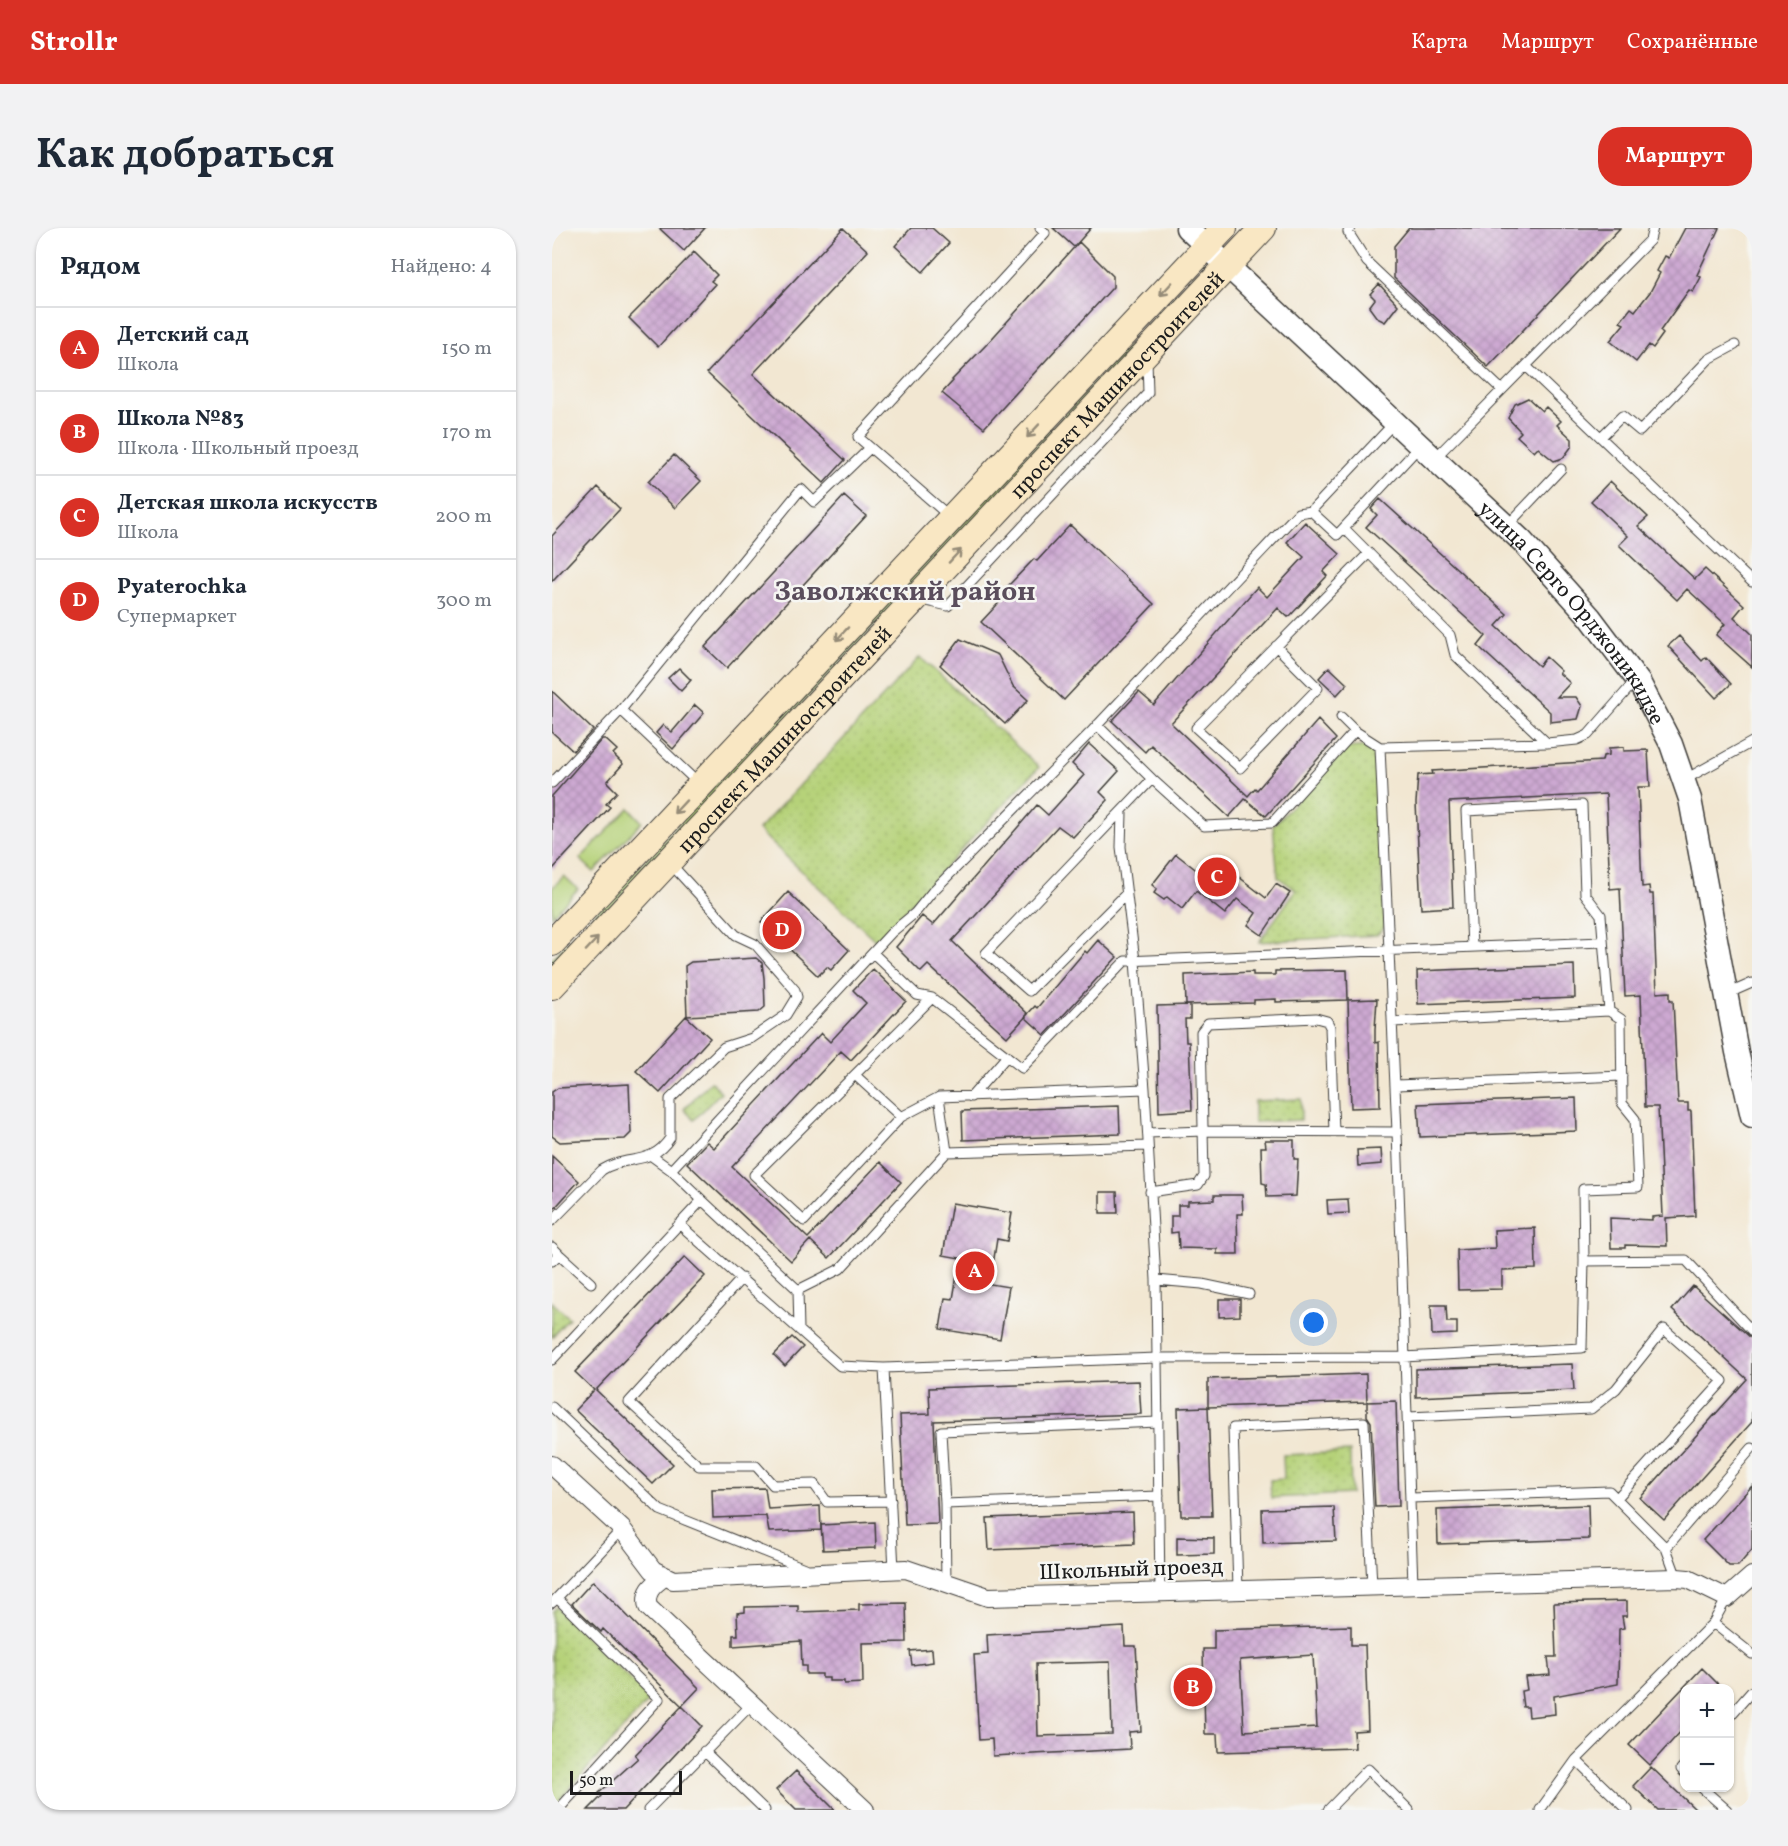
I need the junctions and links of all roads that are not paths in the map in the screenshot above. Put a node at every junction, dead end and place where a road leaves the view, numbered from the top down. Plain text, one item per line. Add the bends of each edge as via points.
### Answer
1 (1040, 228) edge
2 (1186, 228) edge
3 (1263, 228) edge
4 (1351, 228) edge
5 (1653, 228) edge
6 (1215, 237) edge
7 (1228, 266) junction
8 (1735, 345) dead end
9 (1526, 366) junction
10 (1502, 390) junction
11 (1395, 422) junction
12 (1601, 437) junction
13 (870, 448) junction
14 (1428, 452) junction
15 (1561, 469) dead end
16 (1311, 511) junction
17 (951, 518) junction
18 (1507, 527) junction
19 (1344, 528) junction
20 (1369, 553) junction
21 (1752, 582) edge
22 (1276, 646) junction
23 (1637, 678) junction
24 (621, 710) junction
25 (1341, 717) dead end
26 (1097, 724) junction
27 (1355, 731) junction
28 (1752, 742) edge
29 (1547, 744) junction
30 (1380, 747) junction
31 (1152, 779) junction
32 (1684, 780) junction
33 (552, 783) edge
34 (700, 786) junction
35 (1122, 813) junction
36 (669, 862) junction
37 (1127, 893) junction
38 (1602, 942) junction
39 (552, 943) edge
40 (1472, 947) junction
41 (1390, 951) junction
42 (873, 953) junction
43 (1135, 961) junction
44 (1752, 983) edge
45 (552, 986) edge
46 (1726, 994) junction
47 (932, 998) junction
48 (1609, 1011) junction
49 (1393, 1022) junction
50 (1007, 1056) junction
51 (855, 1075) junction
52 (1622, 1076) junction
53 (1396, 1085) junction
54 (1145, 1089) junction
55 (939, 1097) junction
56 (971, 1097) junction
57 (1752, 1116) edge
58 (901, 1117) junction
59 (1204, 1131) junction
60 (1334, 1131) junction
61 (1397, 1132) junction
62 (1148, 1133) junction
63 (1148, 1146) junction
64 (947, 1152) junction
65 (653, 1157) junction
66 (671, 1170) junction
67 (1150, 1192) junction
68 (702, 1200) junction
69 (552, 1221) edge
70 (679, 1224) junction
71 (554, 1254) edge
72 (1584, 1261) junction
73 (741, 1278) junction
74 (1156, 1280) junction
75 (591, 1283) dead end
76 (798, 1290) junction
77 (1249, 1294) dead end
78 (799, 1330) junction
79 (1752, 1330) edge
80 (1403, 1357) junction
81 (1157, 1358) junction
82 (552, 1360) edge
83 (884, 1368) junction
84 (552, 1407) edge
85 (1408, 1417) junction
86 (1158, 1422) junction
87 (1752, 1448) edge
88 (554, 1472) edge
89 (1159, 1496) junction
90 (1411, 1498) junction
91 (1617, 1498) junction
92 (891, 1501) junction
93 (945, 1503) junction
94 (622, 1529) junction
95 (1666, 1548) junction
96 (894, 1570) junction
97 (817, 1574) junction
98 (1752, 1576) edge
99 (664, 1577) junction
100 (1677, 1578) junction
101 (946, 1584) junction
102 (1413, 1585) junction
103 (1372, 1586) junction
104 (1238, 1589) junction
105 (1160, 1592) junction
106 (1727, 1598) junction
107 (554, 1600) edge
108 (1713, 1623) junction
109 (1752, 1654) edge
110 (1752, 1692) edge
111 (752, 1704) junction
112 (1734, 1712) edge
113 (704, 1751) junction
114 (1576, 1760) junction
115 (1706, 1792) edge
116 (558, 1810) edge
117 (648, 1810) edge
118 (765, 1810) edge
119 (865, 1810) edge
120 (1328, 1810) edge
121 (1409, 1810) edge
122 (1539, 1810) edge
123 (1628, 1810) edge
124 (1727, 1810) edge

1 - 13 lane via 1045,232 858,437
2 - 6 street, улица Серго Орджоникидзе
3 - 7 main road, проспект Машиностроителей
4 - 10 lane via 1348,232 1367,262
5 - 9 lane via 1650,240
6 - 7 street, улица Серго Орджоникидзе
6 -> 17 main road, проспект Машиностроителей
7 - 11 street, улица Серго Орджоникидзе
7 - 36 main road, проспект Машиностроителей
8 - 12 lane via 1709,359 1640,431 1622,416
9 - 10 lane
9 - 12 lane
10 - 14 lane
11 - 14 street, улица Серго Орджоникидзе
11 - 16 lane
12 - 21 lane
13 - 17 lane
13 - 24 lane via 814,502 801,489
14 - 18 street, улица Серго Орджоникидзе
14 - 19 lane
15 - 18 lane
16 - 19 lane via 1337,536
16 - 26 lane via 1298,513
17 -> 34 main road, проспект Машиностроителей
18 - 23 street, улица Серго Орджоникидзе via 1567,589
19 - 20 lane
20 - 22 lane
20 - 29 lane via 1450,635 1455,655
22 - 22 lane via 1196,728 1240,768 1318,688
23 - 29 lane via 1588,735
23 - 32 street, улица Серго Орджоникидзе
24 - 33 lane
24 - 34 lane
25 - 27 lane
26 - 31 lane
26 - 42 lane
27 - 30 lane
27 - 31 lane via 1272,823 1204,826
28 - 32 lane
29 - 30 lane
30 - 41 lane
31 - 35 lane
32 - 46 street, улица Серго Орджоникидзе
34 -> 39 main road, проспект Машиностроителей
35 - 37 lane via 1121,847
35 - 37 lane via 986,953 1029,991
45 -> 36 main road, проспект Машиностроителей
36 - 65 lane via 736,935 755,944 795,990 797,998 786,1015 752,1038 724,1047 670,1099 670,1138
37 - 43 lane
38 - 40 lane
38 - 40 lane via 1601,915 1585,894 1582,805 1466,811
38 - 48 lane
40 - 41 lane
41 - 43 lane
41 - 49 lane
42 - 47 lane via 916,995
42 - 66 lane
43 - 50 lane via 1125,961 1022,1068
43 - 54 lane
44 - 46 lane
46 - 57 street, улица Серго Орджоникидзе
47 - 50 lane
47 - 51 lane
48 - 49 lane
48 - 52 lane via 1621,1019
49 - 53 lane
50 - 56 lane
51 - 58 lane
51 - 58 lane via 754,1175 804,1221
52 - 53 lane
52 - 72 lane via 1622,1103 1635,1119 1638,1187 1583,1190
53 - 61 lane
54 - 56 lane
54 - 62 lane
55 - 56 lane
55 - 58 lane
55 - 64 lane
59 - 60 lane
59 - 60 lane via 1200,1032 1205,1024 1316,1018 1327,1021 1330,1027
59 - 62 lane
59 - 67 lane via 1204,1176 1198,1185
60 - 61 lane
61 - 80 lane
62 - 63 lane
63 - 64 lane
63 - 67 lane
64 - 76 lane via 840,1269
65 - 66 lane
65 - 69 lane via 607,1167
66 - 68 lane
67 - 74 lane
68 - 70 lane
68 - 76 lane
70 - 73 lane
70 - 82 lane
71 - 75 lane
72 - 79 lane via 1686,1260
72 - 80 lane via 1582,1348
73 - 78 lane
73 - 92 lane via 629,1402 699,1466 756,1466 773,1485 814,1484 827,1502
74 - 77 lane
74 - 81 lane
76 - 78 lane
78 - 83 lane via 840,1366
80 - 81 lane
80 - 85 lane
81 - 83 lane
81 - 86 lane
83 - 92 lane
84 - 97 lane via 660,1510
85 - 90 lane
85 - 91 lane via 1591,1408 1616,1389 1664,1329 1723,1381
86 - 89 lane
86 - 93 lane via 941,1431
87 - 95 lane
88 - 94 street
89 - 93 lane
89 - 105 lane
90 - 91 lane via 1609,1491
90 - 102 lane
91 - 95 lane
92 - 96 lane
93 - 101 lane
94 - 99 street via 653,1570
94 - 107 lane
95 - 100 lane
96 - 97 street, Школьный проезд
96 - 101 street, Школьный проезд via 906,1569
97 - 99 street, Школьный проезд via 679,1580
98 - 106 street
99 - 111 street via 650,1589 648,1607
100 - 102 street, Школьный проезд
100 - 106 street, Школьный проезд via 1688,1579
101 - 105 street, Школьный проезд via 988,1597
102 - 103 street, Школьный проезд
103 - 104 street, Школьный проезд
103 - 104 lane via 1364,1422 1233,1428
104 - 105 street, Школьный проезд
106 - 108 lane
107 - 116 lane via 659,1699
108 - 109 lane
108 - 114 lane
110 - 112 lane
111 - 113 lane
111 - 119 street
113 - 117 lane
113 - 118 lane
114 - 122 lane
114 - 123 lane
115 - 124 lane
120 - 121 lane via 1368,1769

